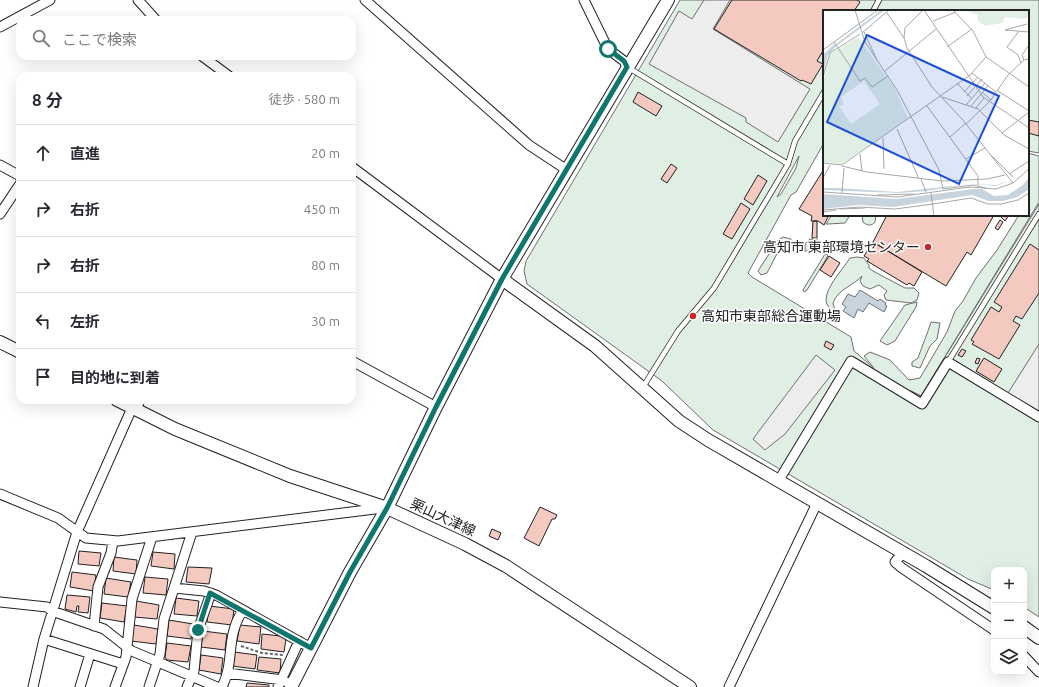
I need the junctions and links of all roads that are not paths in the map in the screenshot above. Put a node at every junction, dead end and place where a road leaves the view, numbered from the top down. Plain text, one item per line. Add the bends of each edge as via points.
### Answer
1 (50, 0) edge
2 (138, 0) edge
3 (365, 0) edge
4 (584, 0) edge
5 (668, 0) edge
6 (879, 0) edge
7 (874, 10) edge
8 (20, 16) edge
9 (152, 16) edge
10 (16, 18) edge
11 (0, 27) edge
12 (207, 60) edge
13 (624, 62) junction
14 (224, 72) edge
15 (823, 94) edge
16 (788, 164) junction
17 (0, 165) edge
18 (356, 170) edge
19 (567, 170) junction
20 (16, 174) edge
21 (16, 190) edge
22 (0, 214) edge
23 (1039, 214) edge
24 (502, 279) junction
25 (0, 342) edge
26 (16, 350) edge
27 (948, 362) junction
28 (356, 363) edge
29 (643, 388) junction
30 (136, 406) edge
31 (436, 407) junction
32 (1039, 417) edge
33 (779, 480) junction
34 (0, 494) edge
35 (817, 503) junction
36 (387, 508) junction
37 (77, 532) junction
38 (192, 532) junction
39 (152, 537) junction
40 (113, 541) junction
41 (903, 553) junction
42 (174, 588) junction
43 (210, 593) junction
44 (0, 602) edge
45 (991, 606) edge
46 (243, 610) junction
47 (52, 611) junction
48 (94, 626) junction
49 (991, 628) edge
50 (1027, 629) edge
51 (1039, 638) edge
52 (44, 639) junction
53 (299, 641) junction
54 (127, 647) junction
55 (311, 648) junction
56 (90, 654) junction
57 (1027, 659) edge
58 (157, 663) junction
59 (123, 664) junction
60 (1039, 672) edge
61 (227, 673) junction
62 (192, 677) junction
63 (279, 683) edge
64 (292, 686) edge
65 (33, 687) edge
66 (80, 687) edge
67 (115, 687) edge
68 (150, 687) edge
69 (187, 687) edge
70 (217, 687) edge
71 (222, 687) edge
72 (690, 687) edge
73 (729, 687) edge

1 - 8 street
2 - 9 street
3 - 19 street via 529,145
4 - 13 street via 608,49
5 - 13 street
6 - 7 lane
10 - 11 street
12 - 14 street
13 - 16 lane
13 - 19 street
15 - 16 lane via 795,141
16 - 29 lane via 714,288 678,331
17 - 20 street
18 - 24 street
19 - 24 street
21 - 22 street
23 - 27 lane
24 - 29 street via 595,346
24 - 31 street
25 - 26 street
27 - 32 street
27 - 33 street via 922,404 851,361
28 - 31 street
29 - 33 street via 679,421
30 - 36 street, 栗山大津線 via 175,429 290,476
30 - 37 street
31 - 36 street
33 - 35 street
34 - 37 street via 58,518
35 - 41 street
35 - 73 street
36 - 38 street
36 - 55 street
36 - 72 street, 栗山大津線 via 506,566
37 - 40 street via 86,538
37 - 47 street
38 - 39 street
38 - 42 street
39 - 40 street
39 - 54 street via 132,599
40 - 48 street via 98,587
41 - 45 street
41 - 49 street via 895,562 902,568
42 - 43 street
42 - 58 street via 164,619
43 - 46 street
43 - 62 street via 198,630
44 - 47 street via 47,607
46 - 53 street
46 - 61 street via 230,642
47 - 48 street
47 - 52 street
48 - 54 street
50 - 51 street
52 - 56 street
52 - 65 street
53 - 55 street
53 - 63 street
54 - 58 street
54 - 59 street
55 - 64 street
56 - 59 street
56 - 66 street
57 - 60 street
58 - 62 street
58 - 68 street
59 - 67 street
61 - 63 street
61 - 71 street
62 - 69 street
62 - 70 street
63 - 64 street

